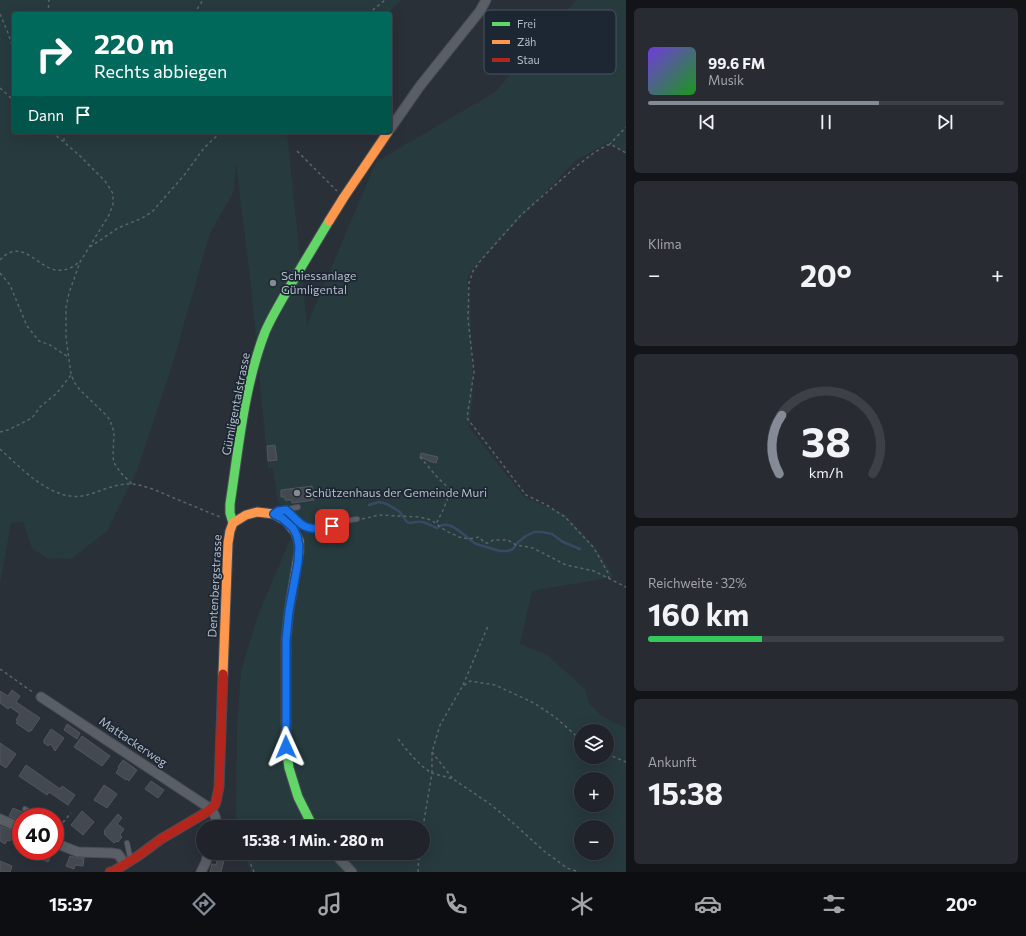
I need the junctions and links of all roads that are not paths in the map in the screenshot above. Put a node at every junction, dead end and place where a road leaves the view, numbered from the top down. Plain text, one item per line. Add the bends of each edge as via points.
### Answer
1 (486, 0) edge
2 (392, 126) edge
3 (387, 134) edge
4 (298, 507) dead end
5 (286, 510) junction
6 (274, 514) junction
7 (357, 519) road end
8 (233, 523) junction
9 (41, 697) road end
10 (210, 809) junction
11 (0, 819) edge
12 (216, 820) edge
13 (309, 820) edge
14 (12, 824) edge
15 (127, 843) dead end
16 (64, 847) edge
17 (206, 860) edge
18 (341, 860) edge
19 (125, 864) junction
20 (110, 872) edge
21 (201, 872) edge
22 (352, 872) edge

1 - 2 street
3 - 8 street, Gümligentalstrasse via 344,197 280,302 261,344 243,418 230,504
4 - 5 lane
5 - 6 lane
5 - 7 lane via 308,528 322,528
6 - 8 street, Dentenbergstrasse via 252,513
6 - 13 street via 293,528 299,546 286,640 286,747 298,797
8 - 10 street, Dentenbergstrasse via 227,552 219,787 216,802
9 - 10 street, Mattackerweg via 49,706
10 - 12 street via 214,812
10 - 19 street
11 - 14 street
15 - 19 lane via 130,857
16 - 19 street via 78,852 118,854
17 - 21 street
18 - 22 street
19 - 20 street

